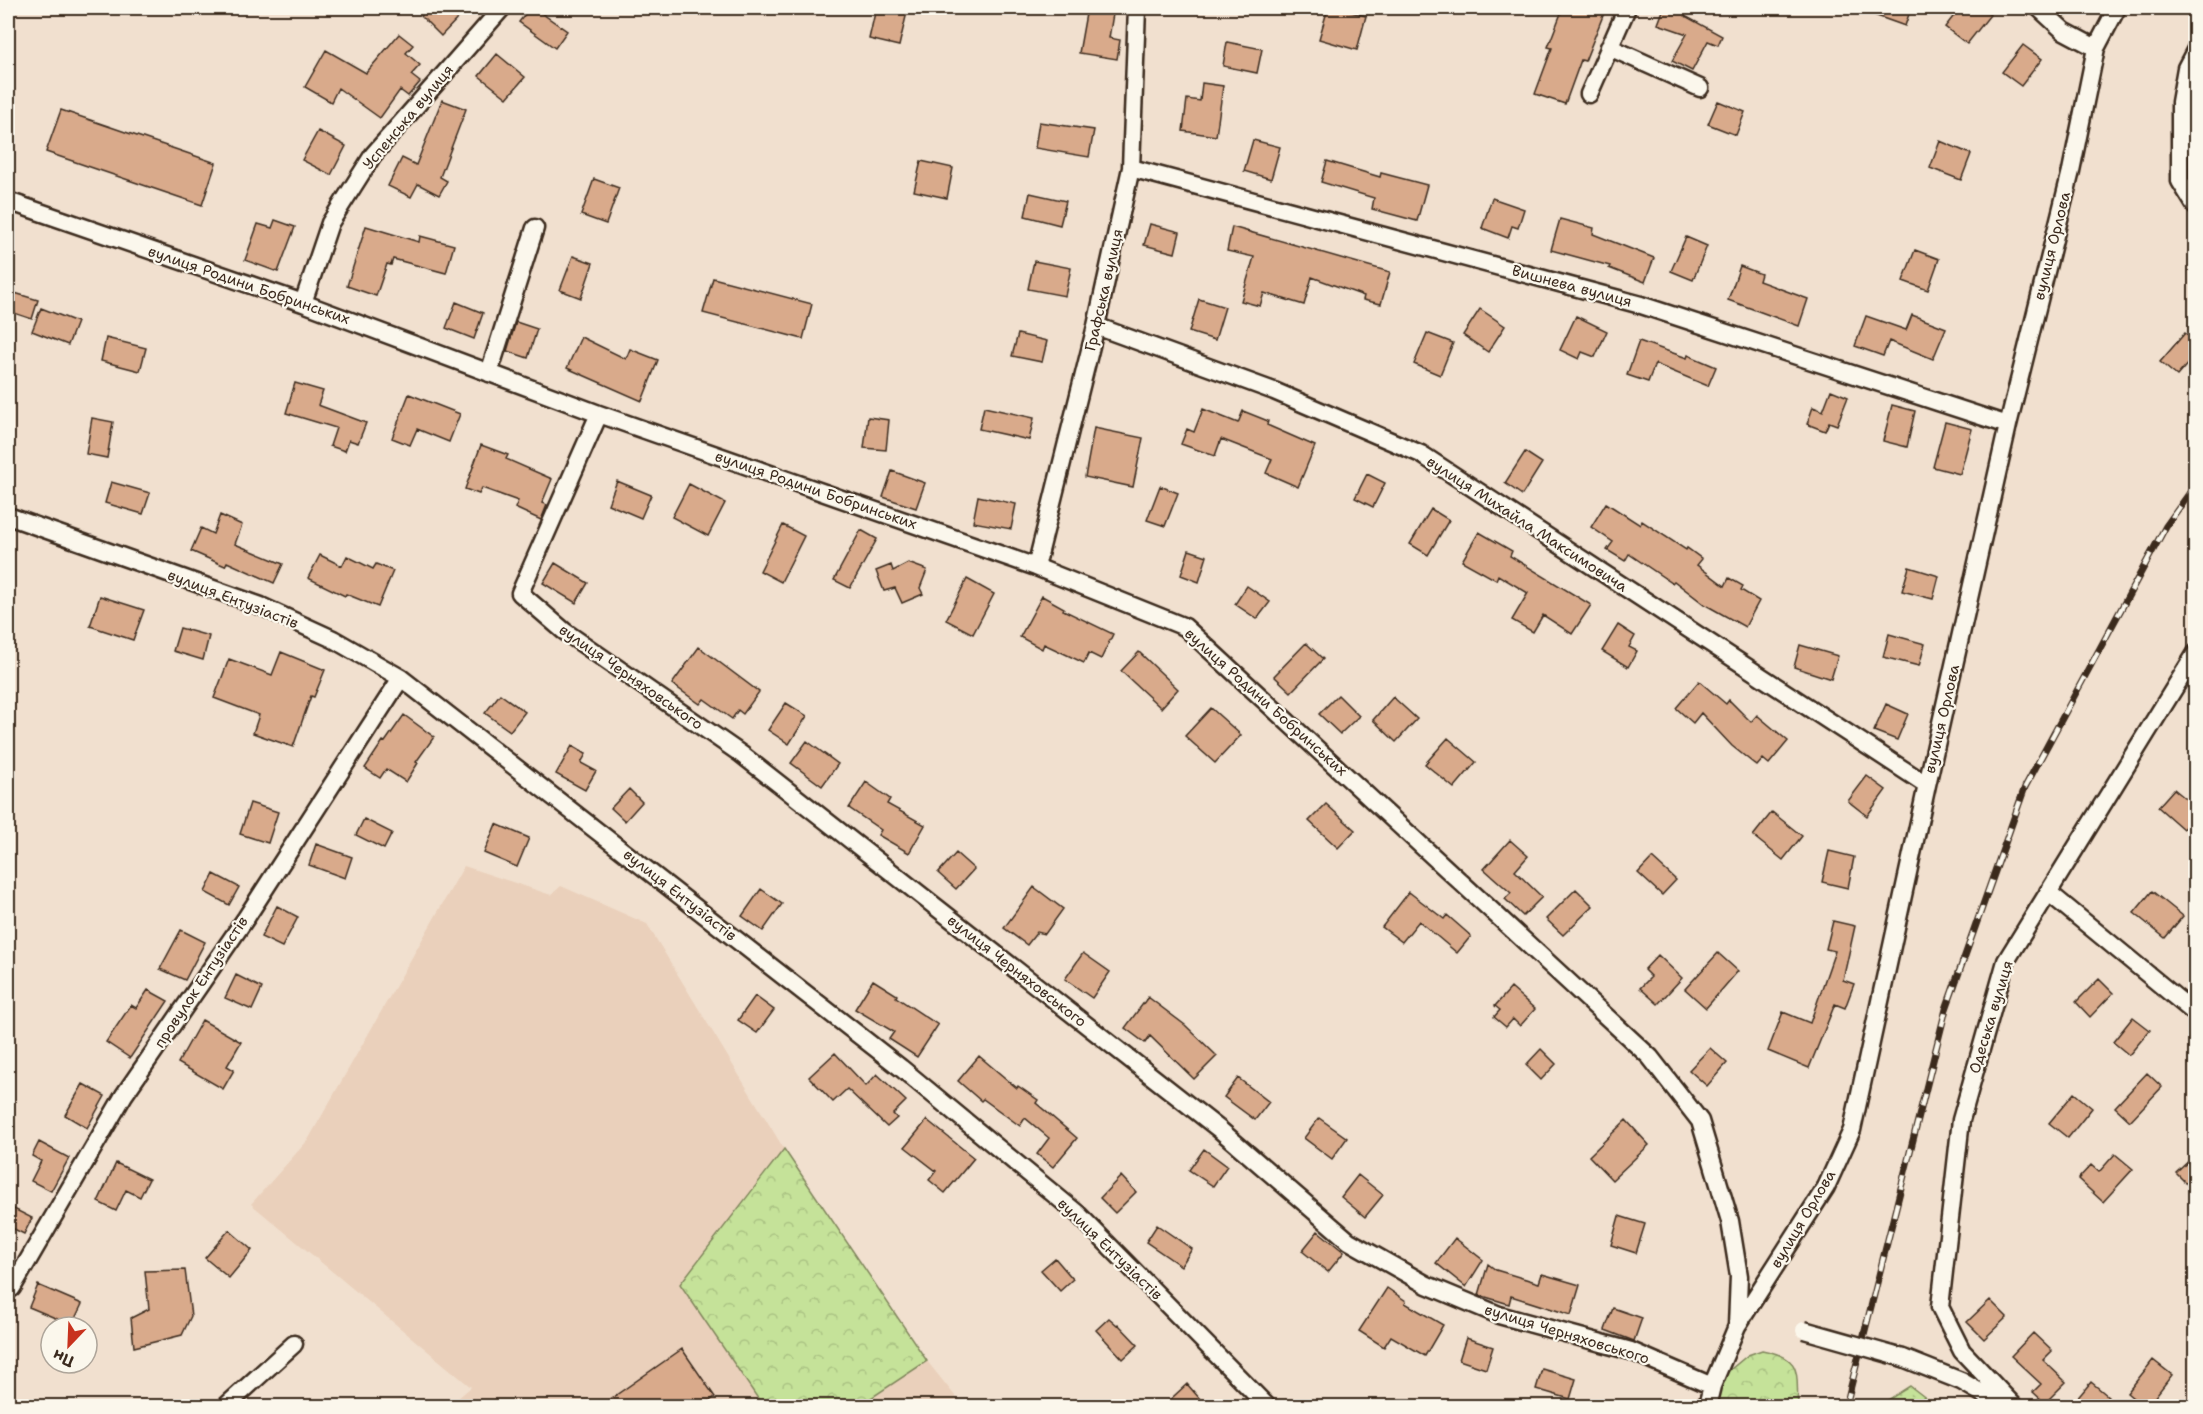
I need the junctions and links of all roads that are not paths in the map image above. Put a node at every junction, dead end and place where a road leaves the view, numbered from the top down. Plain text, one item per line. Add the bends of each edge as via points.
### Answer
1 (502, 8) edge
2 (1137, 8) edge
3 (1627, 8) edge
4 (2039, 8) edge
5 (2117, 8) edge
6 (1609, 47) junction
7 (2096, 48) junction
8 (2196, 49) edge
9 (1700, 88) dead end
10 (1589, 94) dead end
11 (1131, 168) junction
12 (8, 201) edge
13 (2196, 207) edge
14 (535, 228) dead end
15 (303, 303) junction
16 (1096, 326) junction
17 (489, 373) junction
18 (598, 414) junction
19 (2008, 425) junction
20 (8, 516) edge
21 (1036, 567) junction
22 (2196, 652) edge
23 (401, 678) junction
24 (1927, 785) junction
25 (2048, 892) junction
26 (2196, 1014) edge
27 (8, 1287) edge
28 (1737, 1326) junction
29 (1804, 1330) dead end
30 (294, 1344) dead end
31 (1712, 1386) junction
32 (226, 1407) edge
33 (1267, 1407) edge
34 (1707, 1407) edge
35 (2004, 1407) edge
36 (2014, 1407) edge

1 - 15 street, Успенська вулиця via 373,155 330,223
2 - 11 street, Графська вулиця
3 - 6 street
4 - 7 street via 2064,31
5 - 7 street, вулиця Орлова
6 - 9 street
6 - 10 street
7 - 19 street, вулиця Орлова via 2071,171
8 - 13 street via 2186,68 2180,102 2180,181
11 - 16 street, Графська вулиця
11 - 19 street, Вишнева вулиця via 1641,304
12 - 15 street, вулиця Родини Бобринських
14 - 17 street
15 - 17 street, вулиця Родини Бобринських
16 - 21 street, Графська вулиця
16 - 24 street, вулиця Михайла Максимовича via 1274,392 1421,454
17 - 18 street, вулиця Родини Бобринських
18 - 21 street, вулиця Родини Бобринських
18 - 31 street, вулиця Черняховського via 520,593 564,631 741,754 1219,1129 1349,1241 1427,1285 1499,1315 1631,1351
19 - 24 street, вулиця Орлова
20 - 23 street, вулиця Ентузіастів via 261,606 333,639
21 - 28 street, вулиця Родини Бобринських via 1185,627 1650,1057 1700,1121 1730,1221 1739,1276
22 - 25 street, Одеська вулиця
23 - 27 street, провулок Ентузіастів via 246,918 124,1095 12,1288
23 - 33 street, вулиця Ентузіастів via 901,1068 1078,1214
24 - 28 street, вулиця Орлова via 1852,1130 1826,1187
25 - 26 street
25 - 36 street, Одеська вулиця via 2006,962 1961,1120 1940,1307 1962,1351
28 - 31 street, вулиця Орлова
29 - 35 street, bridge via 1903,1358 1961,1381
30 - 32 street
31 - 34 street, вулиця Орлова

